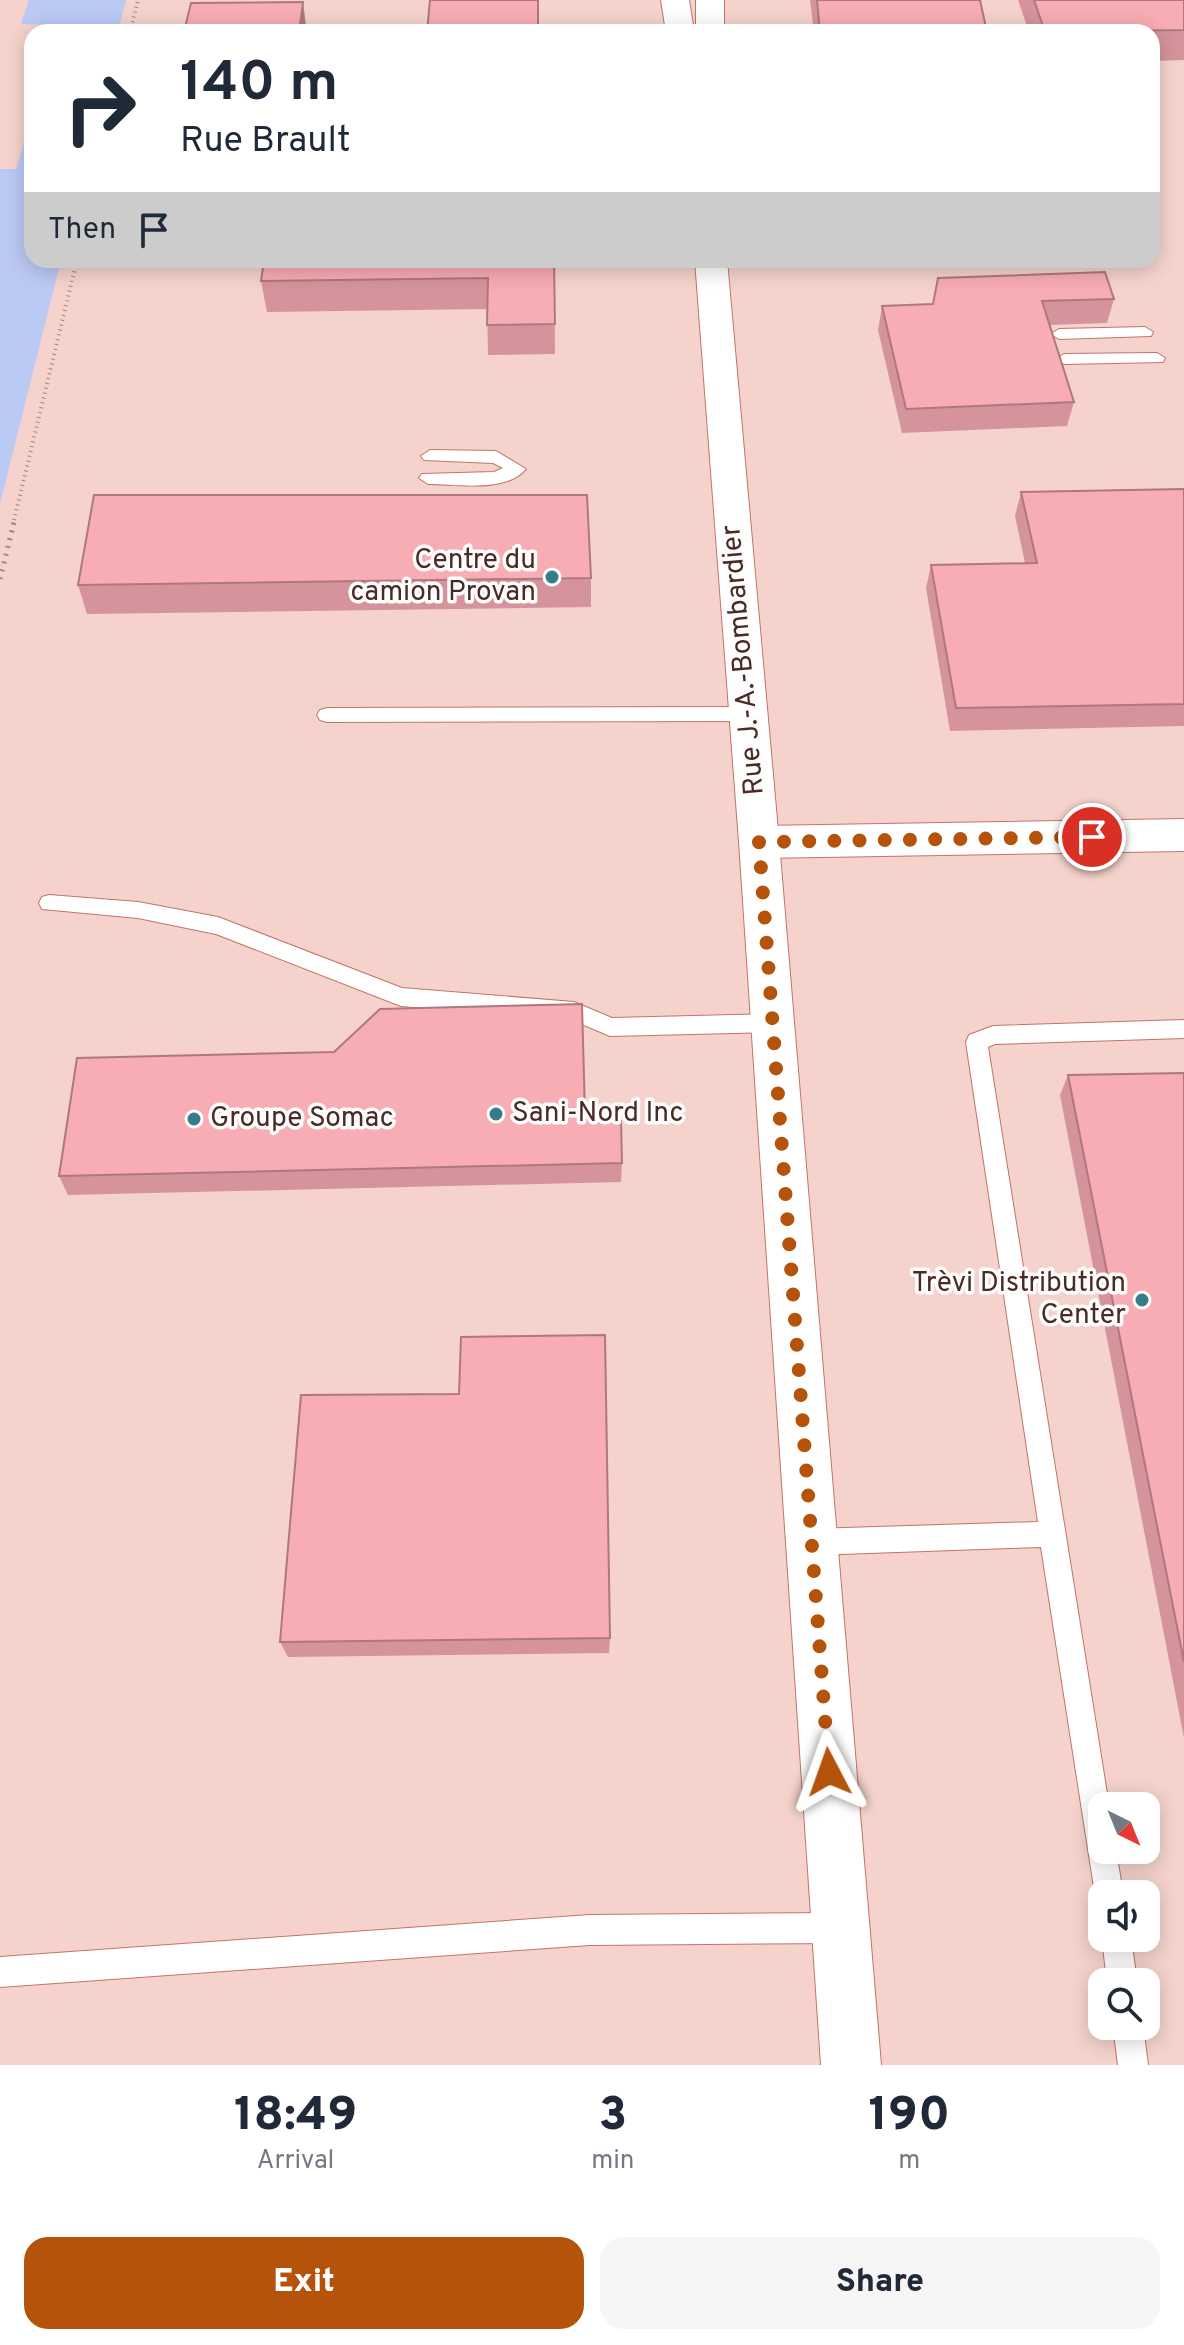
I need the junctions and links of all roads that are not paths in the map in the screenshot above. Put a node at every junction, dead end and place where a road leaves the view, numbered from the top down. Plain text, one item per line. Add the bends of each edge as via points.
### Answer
1 (675, 0) edge
2 (710, 0) edge
3 (679, 24) edge
4 (710, 24) edge
5 (712, 268) edge
6 (1145, 332) dead end
7 (1059, 334) dead end
8 (1157, 358) dead end
9 (1064, 359) edge
10 (430, 456) dead end
11 (428, 478) dead end
12 (748, 714) junction
13 (327, 715) dead end
14 (1184, 835) edge
15 (759, 842) junction
16 (49, 903) dead end
17 (772, 1023) junction
18 (1184, 1029) edge
19 (1053, 1534) junction
20 (812, 1542) junction
21 (1093, 1792) edge
22 (841, 1928) junction
23 (0, 1972) edge
24 (1130, 2040) edge
25 (851, 2065) edge
26 (1133, 2065) edge

1 - 3 street
2 - 4 street
5 - 12 street, Rue J.-A.-Bombardier
6 - 7 lane
8 - 9 lane
10 - 11 lane via 496,457 517,469 496,478
12 - 13 lane
12 - 15 street, Rue J.-A.-Bombardier
14 - 15 street
15 - 17 street, Rue J.-A.-Bombardier
16 - 17 lane via 138,910 218,926 401,997 574,1011 610,1027
17 - 20 street, Rue J.-A.-Bombardier
18 - 19 lane via 993,1035 977,1042
19 - 20 lane
19 - 21 lane
20 - 22 street, Rue J.-A.-Bombardier
22 - 23 lane via 590,1930
22 - 25 street, Rue J.-A.-Bombardier
24 - 26 lane

